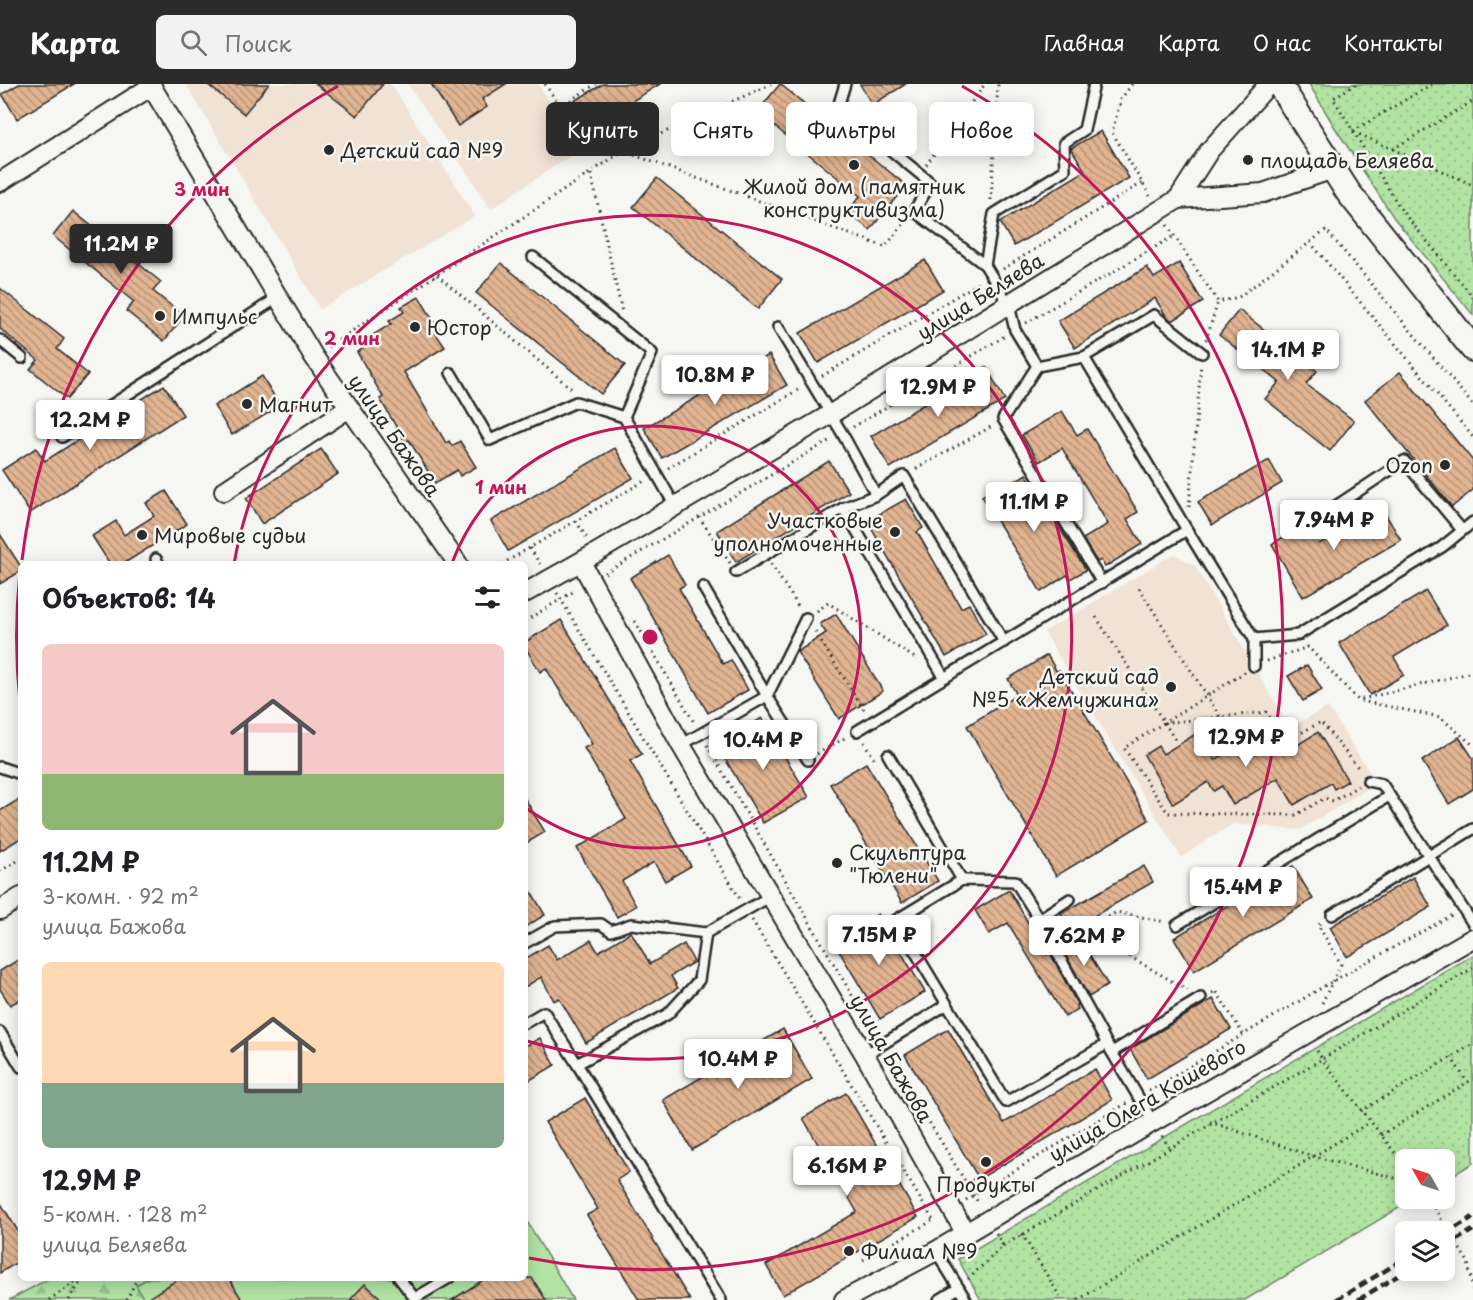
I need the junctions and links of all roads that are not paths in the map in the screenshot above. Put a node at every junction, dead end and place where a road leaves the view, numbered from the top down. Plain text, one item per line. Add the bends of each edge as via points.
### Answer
1 (845, 84) edge
2 (1094, 84) edge
3 (1269, 84) edge
4 (1279, 84) edge
5 (151, 85) edge
6 (1333, 169) junction
7 (0, 182) edge
8 (1178, 199) junction
9 (533, 257) dead end
10 (985, 265) junction
11 (277, 298) junction
12 (1009, 305) junction
13 (778, 327) dead end
14 (0, 340) edge
15 (1473, 350) edge
16 (1202, 353) road end
17 (1084, 357) junction
18 (22, 358) dead end
19 (1037, 366) junction
20 (451, 373) dead end
21 (349, 408) junction
22 (831, 414) junction
23 (624, 417) junction
24 (62, 437) dead end
25 (224, 491) dead end
26 (876, 495) junction
27 (675, 506) junction
28 (843, 508) junction
29 (1318, 518) dead end
30 (1473, 522) edge
31 (1187, 530) junction
32 (1462, 530) junction
33 (588, 558) junction
34 (456, 561) edge
35 (736, 572) road end
36 (1102, 583) junction
37 (704, 586) dead end
38 (528, 591) edge
39 (806, 618) road end
40 (1254, 639) junction
41 (1004, 642) junction
42 (1254, 666) road end
43 (944, 677) junction
44 (767, 696) junction
45 (857, 731) road end
46 (681, 745) junction
47 (888, 755) dead end
48 (808, 760) road end
49 (0, 767) edge
50 (18, 773) edge
51 (1368, 781) road end
52 (1389, 796) junction
53 (1473, 830) edge
54 (1428, 857) junction
55 (962, 880) junction
56 (771, 896) junction
57 (18, 899) edge
58 (1070, 899) dead end
59 (0, 910) edge
60 (1332, 915) dead end
61 (1039, 919) junction
62 (1473, 924) edge
63 (1178, 925) road end
64 (706, 933) junction
65 (1473, 938) edge
66 (528, 942) edge
67 (1201, 998) road end
68 (946, 1005) junction
69 (528, 1021) edge
70 (0, 1032) edge
71 (1110, 1048) junction
72 (865, 1055) junction
73 (18, 1062) edge
74 (577, 1064) junction
75 (1153, 1122) junction
76 (966, 1233) junction
77 (936, 1251) junction
78 (401, 1281) edge
79 (444, 1281) edge
80 (959, 1288) junction
81 (415, 1299) edge
82 (721, 1300) edge
83 (844, 1300) edge
84 (939, 1300) edge
85 (966, 1300) edge

1 - 10 lane via 838,107 931,183 914,211
2 - 10 lane via 1084,130 1064,143 1065,170 994,214
3 - 8 street, улица Беляева via 1209,151
4 - 6 street
5 - 7 street
5 - 11 street, улица Бажова
6 - 8 street, улица Беляева via 1263,193
6 - 15 street
8 - 12 street, улица Беляева
9 - 23 lane via 652,353
10 - 12 lane
11 - 21 street, улица Бажова
11 - 24 lane
12 - 19 lane via 1015,330
12 - 22 street, улица Беляева
13 - 22 lane
14 - 18 lane
16 - 17 lane via 1154,315
17 - 19 lane
17 - 31 lane
19 - 36 lane via 1003,419
20 - 23 lane via 490,440 576,402
21 - 25 street
21 - 34 street, улица Бажова
22 - 26 lane
22 - 27 street, улица Беляева
23 - 27 lane
26 - 28 lane
26 - 41 lane via 904,476
27 - 33 street, улица Беляева
28 - 35 lane
28 - 43 lane
29 - 32 lane via 1404,461
30 - 32 lane
31 - 36 lane
31 - 40 lane
32 - 40 lane via 1442,547 1298,635
33 - 38 street, улица Беляева
33 - 46 street, улица Бажова
36 - 41 lane
37 - 44 lane
39 - 44 lane
40 - 42 lane
41 - 43 lane
43 - 45 lane
44 - 46 lane
44 - 48 lane
46 - 56 street, улица Бажова
47 - 55 lane
49 - 50 lane
51 - 52 lane via 1382,784
52 - 54 lane
52 - 63 lane
53 - 54 lane
54 - 60 lane
54 - 62 lane
55 - 61 lane via 1015,881
55 - 68 lane via 896,920
56 - 64 lane
56 - 72 street, улица Бажова
57 - 59 street
58 - 61 lane
61 - 71 lane
64 - 66 lane via 631,924 610,931 601,924 555,926
64 - 74 lane via 699,980 668,1014
65 - 75 street, улица Олега Кошевого
67 - 71 lane
68 - 71 lane via 1006,1102
68 - 72 lane
69 - 74 lane via 544,1012
70 - 73 lane
71 - 75 lane
72 - 76 street, улица Бажова
74 - 82 lane
75 - 76 street, улица Олега Кошевого
76 - 77 street, улица Олега Кошевого
77 - 80 lane
77 - 83 street, улица Олега Кошевого
78 - 81 lane
79 - 81 lane
80 - 84 lane
80 - 85 lane

